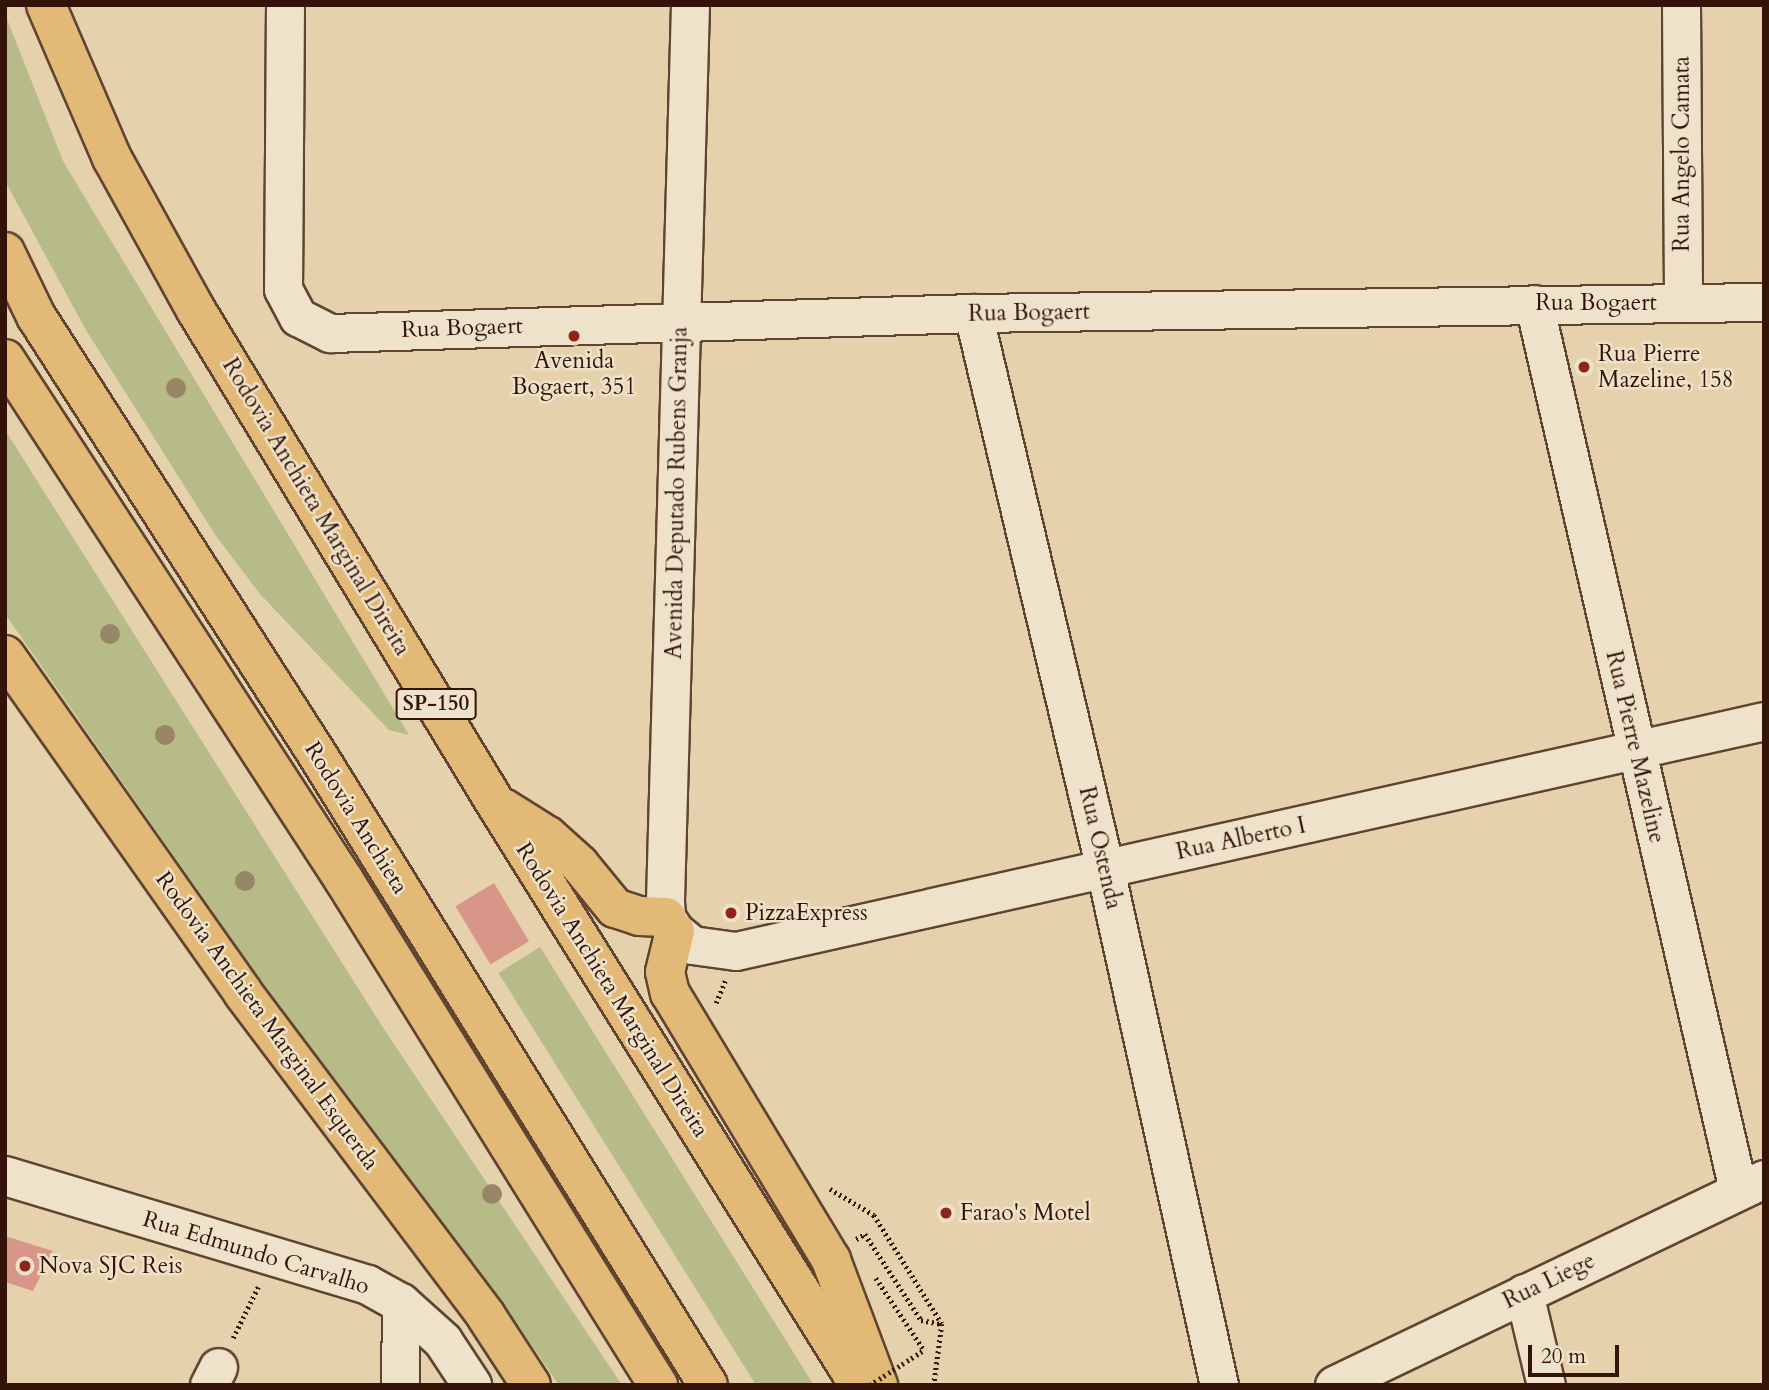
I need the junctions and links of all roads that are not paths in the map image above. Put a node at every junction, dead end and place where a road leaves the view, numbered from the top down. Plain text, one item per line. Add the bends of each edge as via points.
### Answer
1 (46, 5) edge
2 (285, 5) edge
3 (690, 5) edge
4 (1681, 5) edge
5 (5, 251) edge
6 (1764, 302) edge
7 (1683, 303) junction
8 (1534, 304) junction
9 (973, 313) junction
10 (681, 321) junction
11 (5, 359) edge
12 (5, 655) edge
13 (1764, 721) edge
14 (1636, 749) junction
15 (496, 804) junction
16 (1105, 869) junction
17 (670, 924) junction
18 (5, 1176) edge
19 (1751, 1184) edge
20 (1524, 1293) junction
21 (401, 1303) junction
22 (400, 1385) edge
23 (472, 1385) edge
24 (531, 1385) edge
25 (658, 1385) edge
26 (708, 1385) edge
27 (859, 1385) edge
28 (878, 1385) edge
29 (1220, 1385) edge
30 (1334, 1385) edge
31 (1546, 1385) edge

1 - 15 highway, Rodovia Anchieta Marginal Direita / SP-150 via 112,158 196,310
2 - 10 street, Rua Bogaert via 281,272 286,296 298,317 330,333
3 - 10 street, Avenida Deputado Rubens Granja
4 - 7 street, Rua Angelo Camata
5 - 26 highway, Rodovia Anchieta via 36,316 317,754
6 - 7 street, Rua Bogaert
7 - 8 street, Rua Bogaert
8 - 9 street, Rua Bogaert
8 - 14 street, Rua Pierre Mazeline
9 - 10 street, Rua Bogaert
9 - 16 street, Rua Ostenda
10 - 17 street, Avenida Deputado Rubens Granja
11 - 25 highway, Rodovia Anchieta via 344,880
12 - 24 highway, Rodovia Anchieta Marginal Esquerda via 243,993 486,1316
13 - 14 street, Rua Alberto I
14 - 16 street, Rua Alberto I
14 - 19 street, Rua Pierre Mazeline
15 - 17 highway via 548,836 579,864 615,908
15 - 27 highway, Rodovia Anchieta Marginal Direita / SP-150
16 - 17 street, Rua Alberto I via 726,951 692,945
16 - 29 street, Rua Ostenda
17 - 28 highway via 665,972 670,993 831,1260
18 - 21 street, Rua Edmundo Carvalho via 368,1284
19 - 20 street, Rua Liege
20 - 30 street, Rua Liege
20 - 31 street
21 - 22 street
21 - 23 street, Rua Edmundo Carvalho via 443,1341

